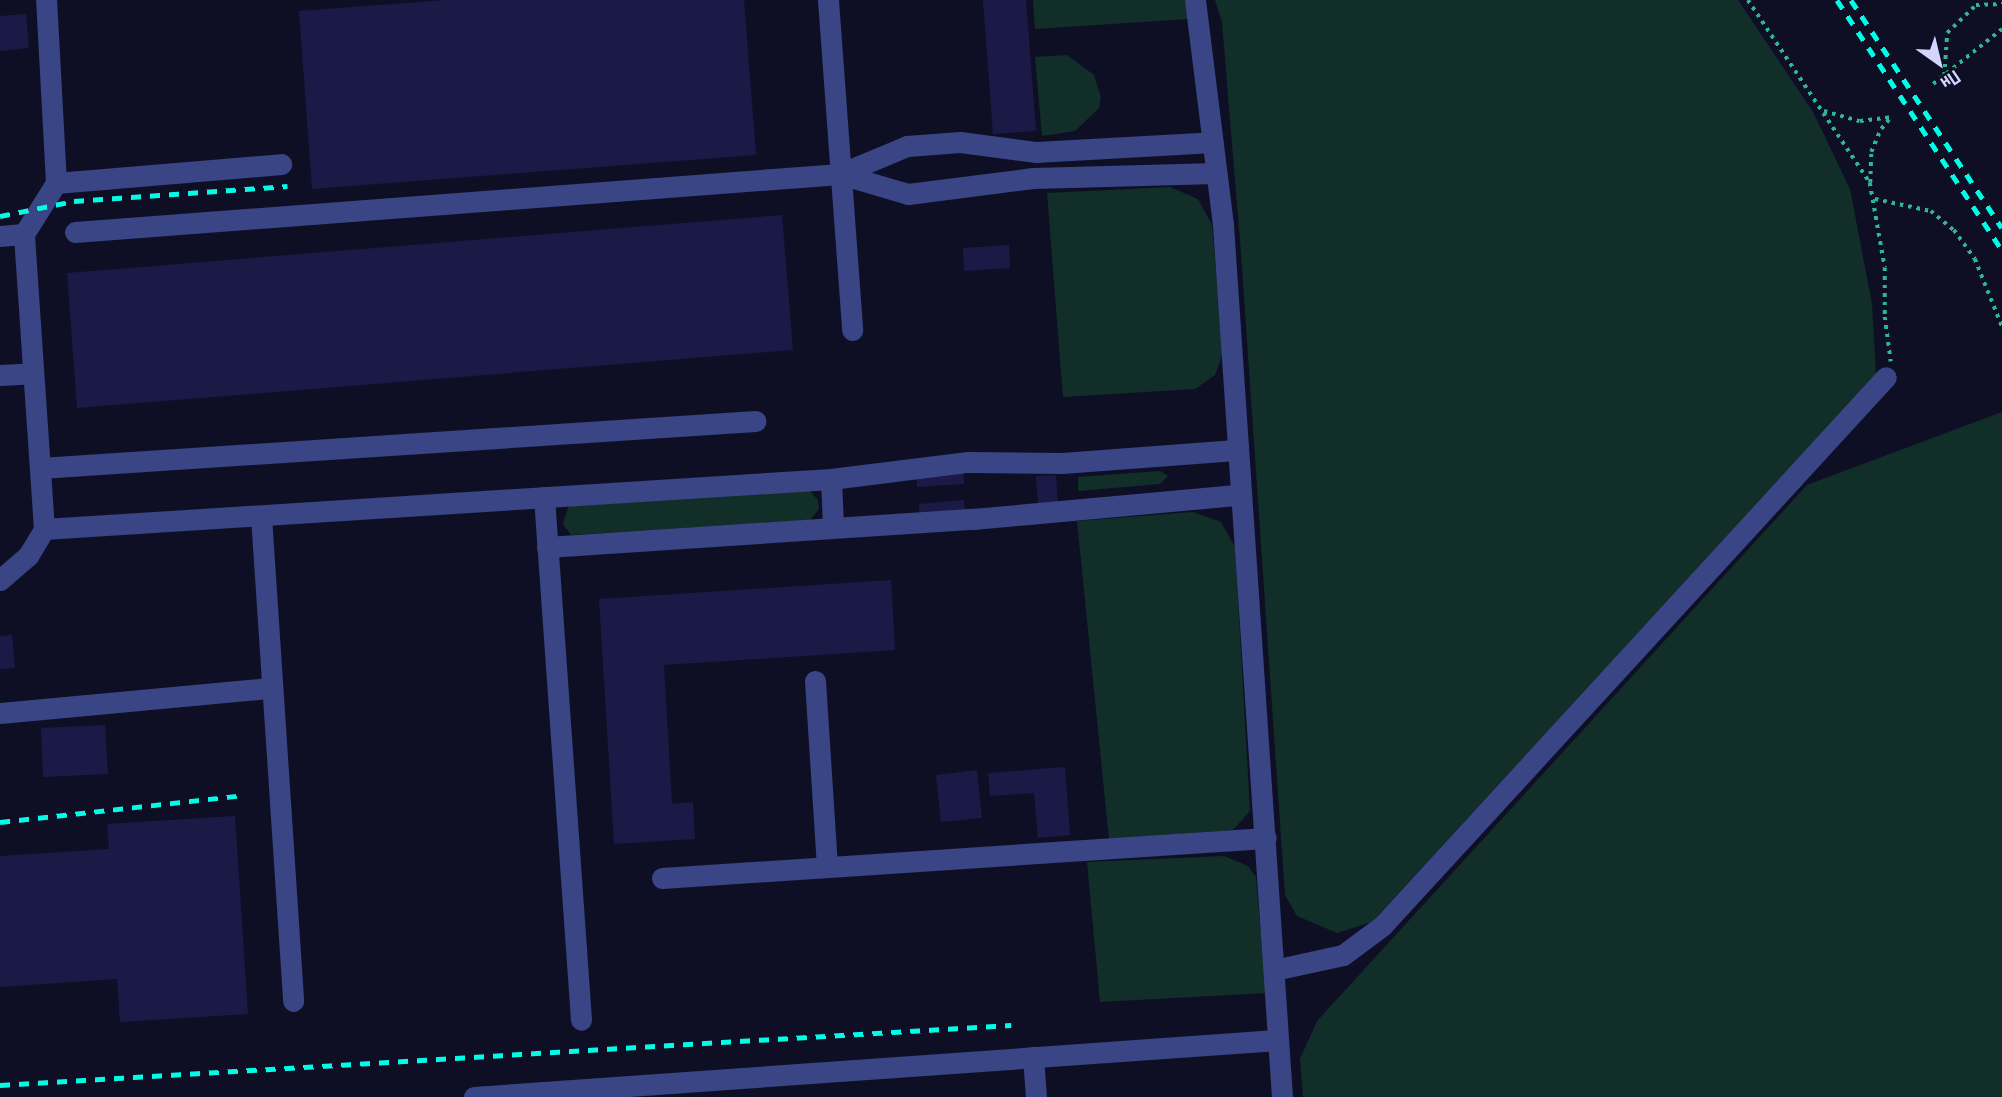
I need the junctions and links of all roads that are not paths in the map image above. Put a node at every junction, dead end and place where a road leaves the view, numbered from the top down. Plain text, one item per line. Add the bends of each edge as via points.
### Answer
1 (46, 0) edge
2 (828, 0) edge
3 (1195, 0) edge
4 (1213, 142) junction
5 (281, 164) dead end
6 (1216, 173) junction
7 (841, 174) junction
8 (56, 183) junction
9 (75, 232) dead end
10 (23, 234) junction
11 (0, 236) edge
12 (852, 330) dead end
13 (33, 373) junction
14 (0, 375) edge
15 (1886, 377) road end
16 (755, 421) dead end
17 (1236, 450) junction
18 (40, 468) junction
19 (831, 479) junction
20 (1239, 495) junction
21 (544, 497) junction
22 (261, 516) junction
23 (834, 527) junction
24 (44, 529) junction
25 (547, 547) junction
26 (0, 580) edge
27 (815, 681) dead end
28 (270, 688) junction
29 (0, 713) edge
30 (1266, 838) junction
31 (827, 867) junction
32 (662, 878) dead end
33 (1274, 970) junction
34 (293, 1001) dead end
35 (581, 1020) dead end
36 (1278, 1040) junction
37 (1033, 1057) junction
38 (474, 1097) edge
39 (1036, 1097) edge
40 (1282, 1097) edge

1 - 8 street
2 - 7 street
3 - 4 street
4 - 6 street
4 - 7 street via 1036,152 960,142 907,146
5 - 8 street
6 - 7 street via 1033,178 908,194
6 - 17 street
7 - 9 street
7 - 12 street
8 - 10 street
10 - 11 street
10 - 13 street
13 - 14 street
13 - 18 street
15 - 33 street via 1382,926 1333,959
16 - 18 street
17 - 19 street via 1062,463 956,463
17 - 20 street
18 - 24 street
19 - 21 street
19 - 23 street
20 - 23 street
20 - 30 street
21 - 22 street
21 - 25 street
22 - 24 street
22 - 28 street
23 - 25 street
24 - 26 street via 28,556
25 - 35 street
27 - 31 street
28 - 29 street
28 - 34 street
30 - 31 street
30 - 33 street
31 - 32 street
33 - 36 street
36 - 37 street
36 - 40 street
37 - 38 street
37 - 39 street

